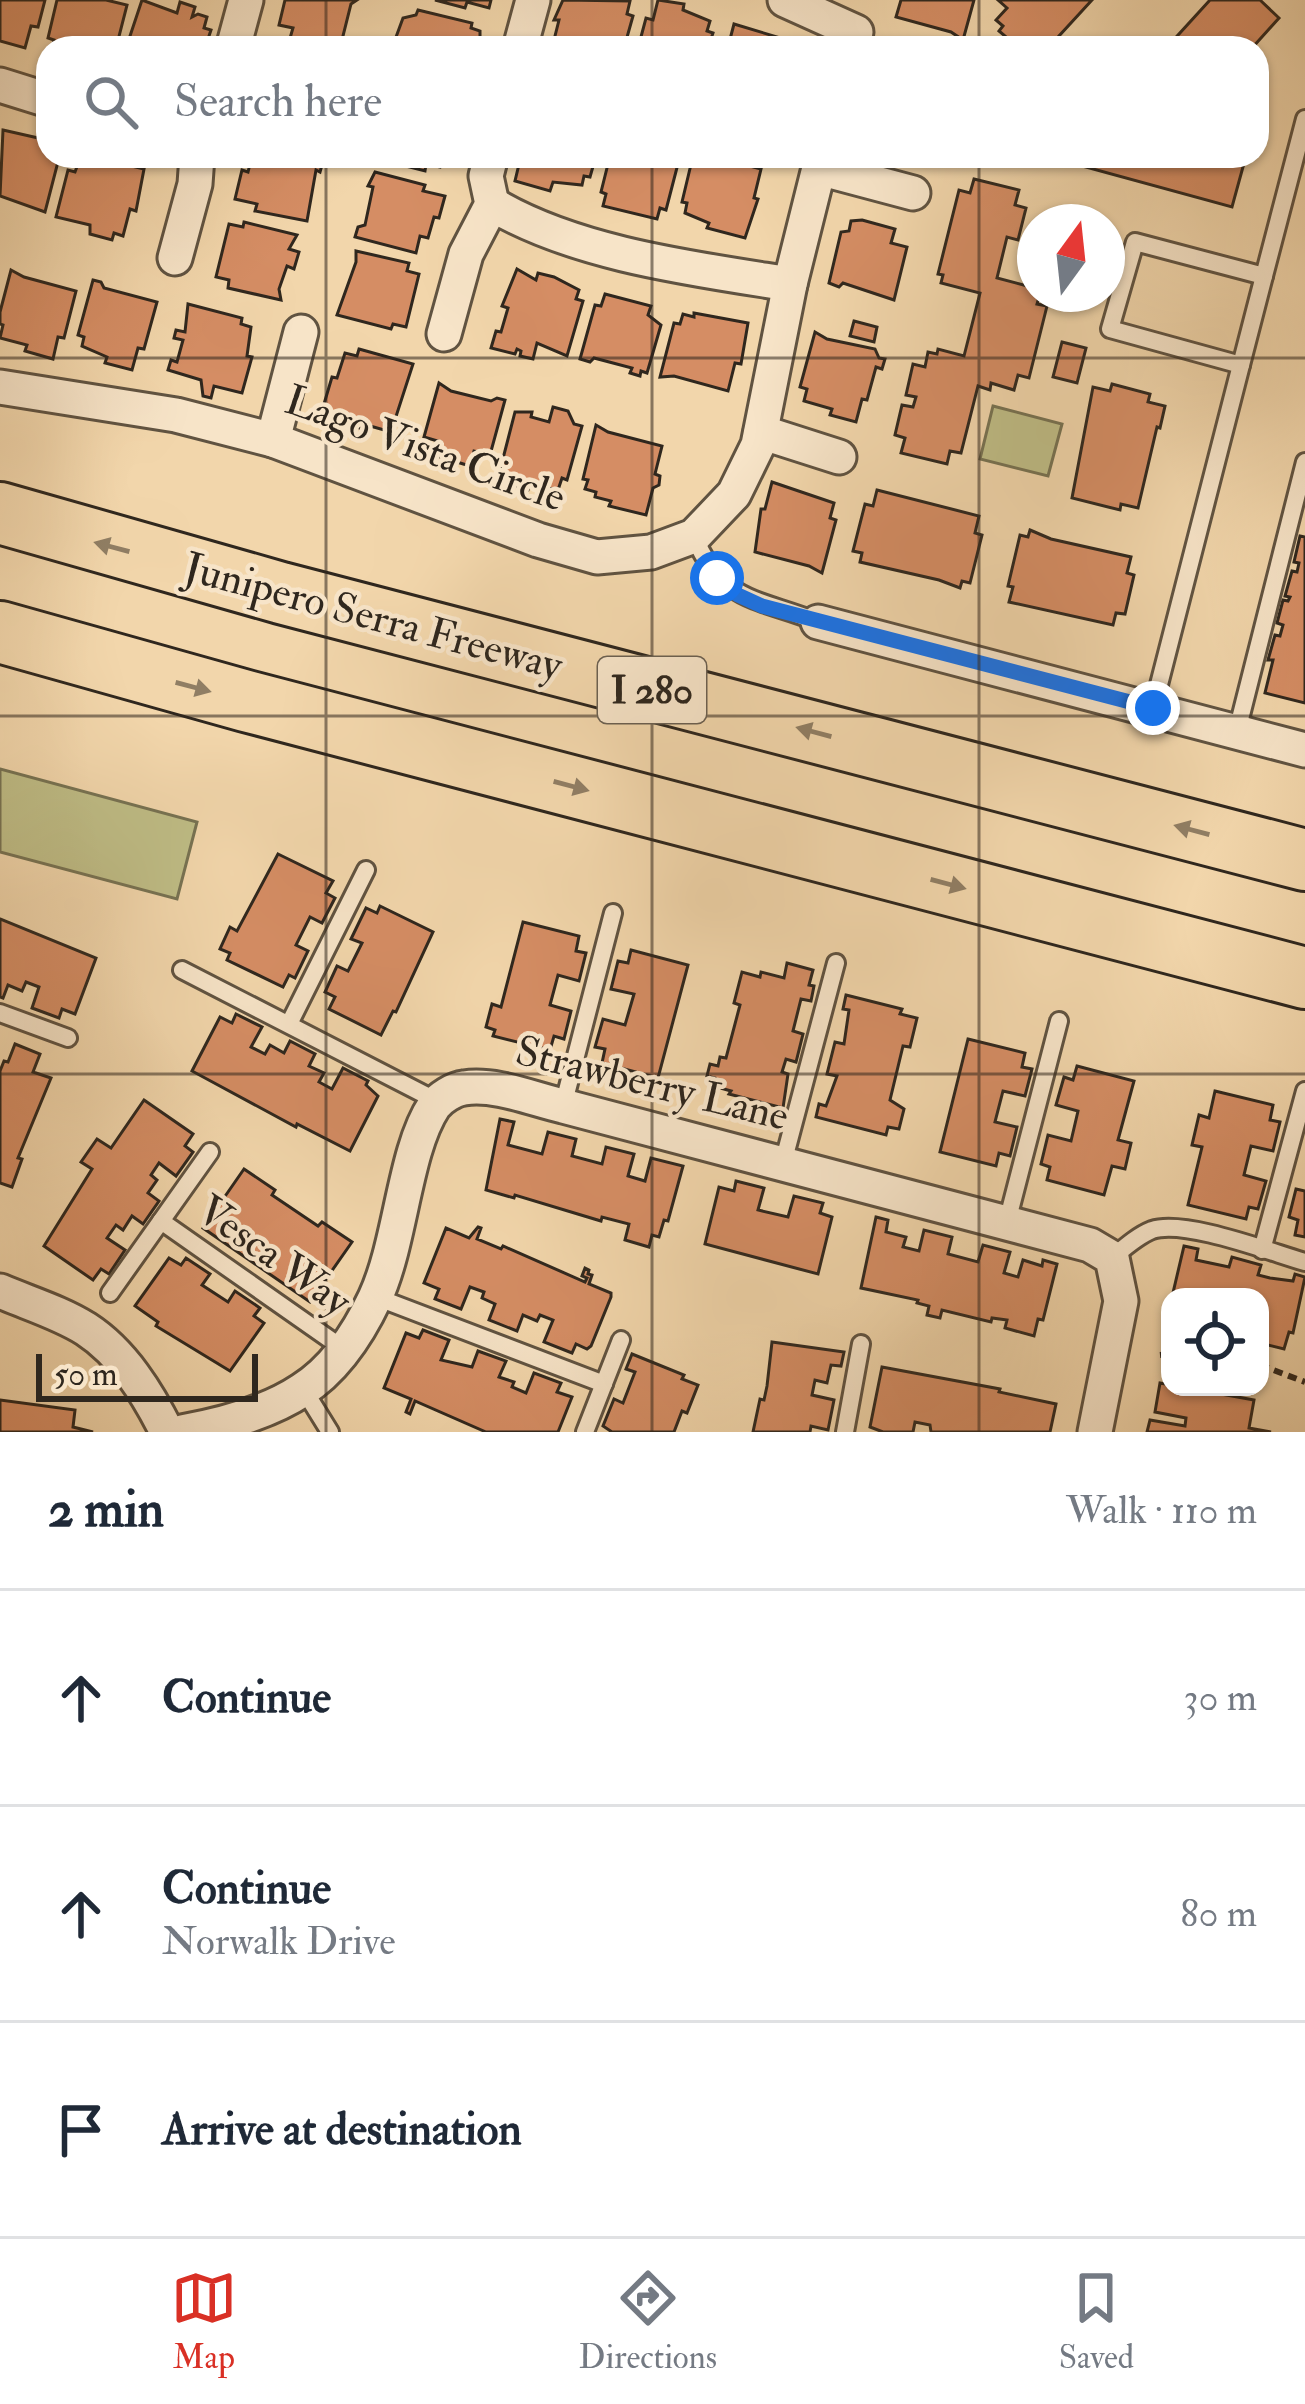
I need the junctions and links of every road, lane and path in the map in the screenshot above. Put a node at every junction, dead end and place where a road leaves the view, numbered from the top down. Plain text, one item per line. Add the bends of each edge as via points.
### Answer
1 (245, 0) edge
2 (532, 0) edge
3 (785, 0) edge
4 (858, 27) edge
5 (236, 36) edge
6 (523, 36) edge
7 (0, 85) edge
8 (36, 96) edge
9 (1305, 119) edge
10 (196, 168) edge
11 (488, 168) edge
12 (819, 168) edge
13 (839, 168) edge
14 (913, 193) dead end
15 (492, 204) junction
16 (175, 258) dead end
17 (1264, 276) junction
18 (790, 284) junction
19 (301, 332) dead end
20 (444, 334) dead end
21 (1241, 365) junction
22 (0, 388) edge
23 (761, 432) junction
24 (273, 440) junction
25 (839, 458) dead end
26 (1305, 462) edge
27 (1301, 490) edge
28 (0, 513) edge
29 (694, 536) junction
30 (818, 622) joint
31 (0, 632) edge
32 (1153, 708) junction
33 (1237, 730) junction
34 (1305, 750) edge
35 (1305, 860) edge
36 (366, 870) dead end
37 (613, 913) dead end
38 (836, 963) dead end
39 (182, 970) dead end
40 (1305, 978) edge
41 (0, 1013) edge
42 (1059, 1021) dead end
43 (290, 1024) junction
44 (68, 1038) dead end
45 (1305, 1091) edge
46 (437, 1101) junction
47 (563, 1106) junction
48 (210, 1152) dead end
49 (783, 1163) junction
50 (161, 1221) junction
51 (1007, 1222) junction
52 (1262, 1250) junction
53 (1112, 1258) junction
54 (1305, 1262) edge
55 (0, 1292) edge
56 (110, 1293) dead end
57 (376, 1297) junction
58 (621, 1340) dead end
59 (861, 1344) dead end
60 (345, 1350) junction
61 (1269, 1368) edge
62 (1305, 1382) edge
63 (604, 1384) junction
64 (304, 1390) junction
65 (167, 1432) edge
66 (182, 1432) edge
67 (330, 1432) edge
68 (584, 1432) edge
69 (844, 1432) edge
70 (1095, 1432) edge

1 - 5 street
2 - 6 street
3 - 4 street
7 - 8 street
9 - 17 lane
10 - 16 street
11 - 15 street
12 - 18 street
13 - 14 street
15 - 18 street via 584,242
15 - 20 street via 466,254
17 - 21 lane
17 - 21 lane via 1135,242 1110,329
18 - 23 street
19 - 24 street
21 - 32 lane
22 - 24 street, Lago Vista Circle via 176,415
23 - 25 street
23 - 29 street via 734,494
24 - 29 street, Lago Vista Circle via 597,557 651,552
26 - 27 lane
27 - 33 lane
35 -> 28 highway, Junipero Serra Freeway / I 280
29 - 30 lane via 717,578 738,595
30 - 32 street
31 -> 40 highway
32 - 33 street
33 - 34 street
36 - 43 lane
37 - 47 lane
38 - 49 lane
39 - 43 lane
41 - 44 lane
42 - 51 lane
43 - 46 lane
45 - 52 lane
46 - 47 street, Strawberry Lane via 478,1088
46 - 57 street
47 - 49 street, Strawberry Lane
48 - 50 lane, Vesca Way
49 - 51 street, Strawberry Lane
50 - 56 lane, Vesca Way
50 - 60 lane, Vesca Way
51 - 53 street, Strawberry Lane
52 - 53 lane via 1155,1229
52 - 54 lane
53 - 70 street via 1121,1300
55 - 65 street via 86,1330 121,1360
57 - 60 street
57 - 63 lane
58 - 63 lane
59 - 69 lane
60 - 64 street
61 - 62 path
63 - 68 lane
64 - 66 street
64 - 67 lane

